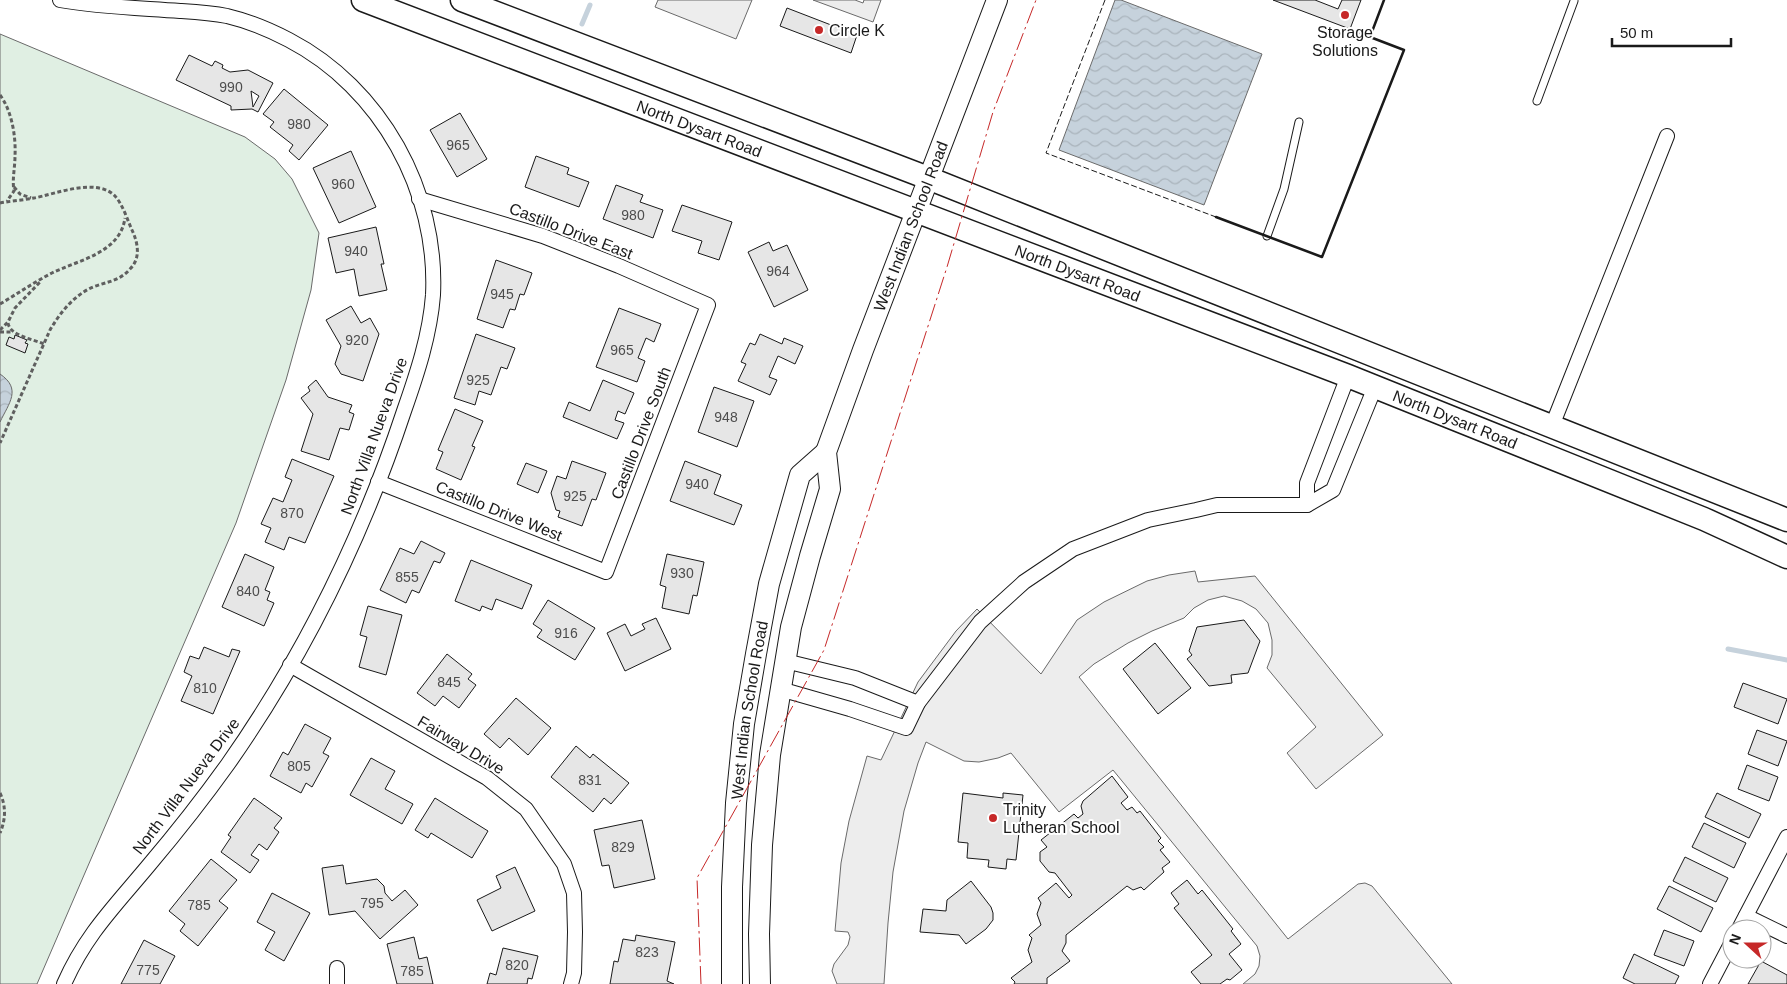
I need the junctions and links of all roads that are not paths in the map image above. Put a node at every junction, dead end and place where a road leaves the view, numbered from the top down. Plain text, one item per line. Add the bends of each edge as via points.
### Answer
1 (60, 0) edge
2 (363, 0) edge
3 (453, 0) edge
4 (462, 0) edge
5 (997, 0) edge
6 (1574, 1) edge
7 (442, 30) junction
8 (1537, 101) dead end
9 (1298, 122) dead end
10 (1667, 136) dead end
11 (928, 178) junction
12 (419, 199) junction
13 (916, 212) junction
14 (1267, 236) dead end
15 (708, 305) joint
16 (1348, 376) junction
17 (1375, 387) junction
18 (1552, 426) junction
19 (826, 452) junction
20 (378, 482) junction
21 (1307, 505) junction
22 (1787, 520) edge
23 (1787, 557) edge
24 (606, 572) joint
25 (785, 661) junction
26 (290, 665) junction
27 (780, 689) junction
28 (918, 703) junction
29 (1787, 837) edge
30 (1746, 916) junction
31 (1744, 919) edge
32 (1787, 936) edge
33 (1722, 961) edge
34 (337, 968) dead end
35 (64, 984) edge
36 (337, 984) edge
37 (570, 984) edge
38 (732, 984) edge
39 (760, 984) edge
40 (1710, 984) edge

1 - 12 street, North Villa Nueva Drive via 226,16 287,38 332,68 356,90 396,144
2 - 7 main road, North Dysart Road
3 - 7 main road
4 - 11 main road, North Dysart Road
5 - 11 main road, West Indian School Road
6 - 8 lane
7 - 13 main road, North Dysart Road
9 - 14 lane via 1284,189
10 - 18 street
11 - 13 main road, West Indian School Road
11 - 18 main road, North Dysart Road
12 - 15 street, Castillo Drive East via 503,223 579,250
12 - 20 street, North Villa Nueva Drive via 429,235 433,270 429,323 412,388
13 - 16 main road, North Dysart Road
13 - 19 main road, West Indian School Road
15 - 24 street, Castillo Drive South
16 - 17 main road, North Dysart Road
16 - 21 street via 1307,483
17 - 21 street via 1333,490
17 - 23 main road, North Dysart Road via 1704,518
18 - 22 main road, North Dysart Road
19 - 25 main road, West Indian School Road via 830,490 807,565
19 - 38 main road, West Indian School Road via 800,475 769,584 754,662 736,803
20 - 24 street, Castillo Drive West
20 - 26 street, North Villa Nueva Drive via 336,578
21 - 28 street via 1217,505 1148,520 1073,549 1024,582 980,622
25 - 27 main road, West Indian School Road
25 - 28 street via 855,678
26 - 35 street, North Villa Nueva Drive via 222,771 102,919 79,953
26 - 37 street, Fairway Drive via 487,778 526,809 564,864 574,893 576,932 574,973
27 - 28 street via 906,728
27 - 39 main road, West Indian School Road via 762,844
29 - 30 street
30 - 31 street
30 - 32 street
33 - 40 street
34 - 36 street

